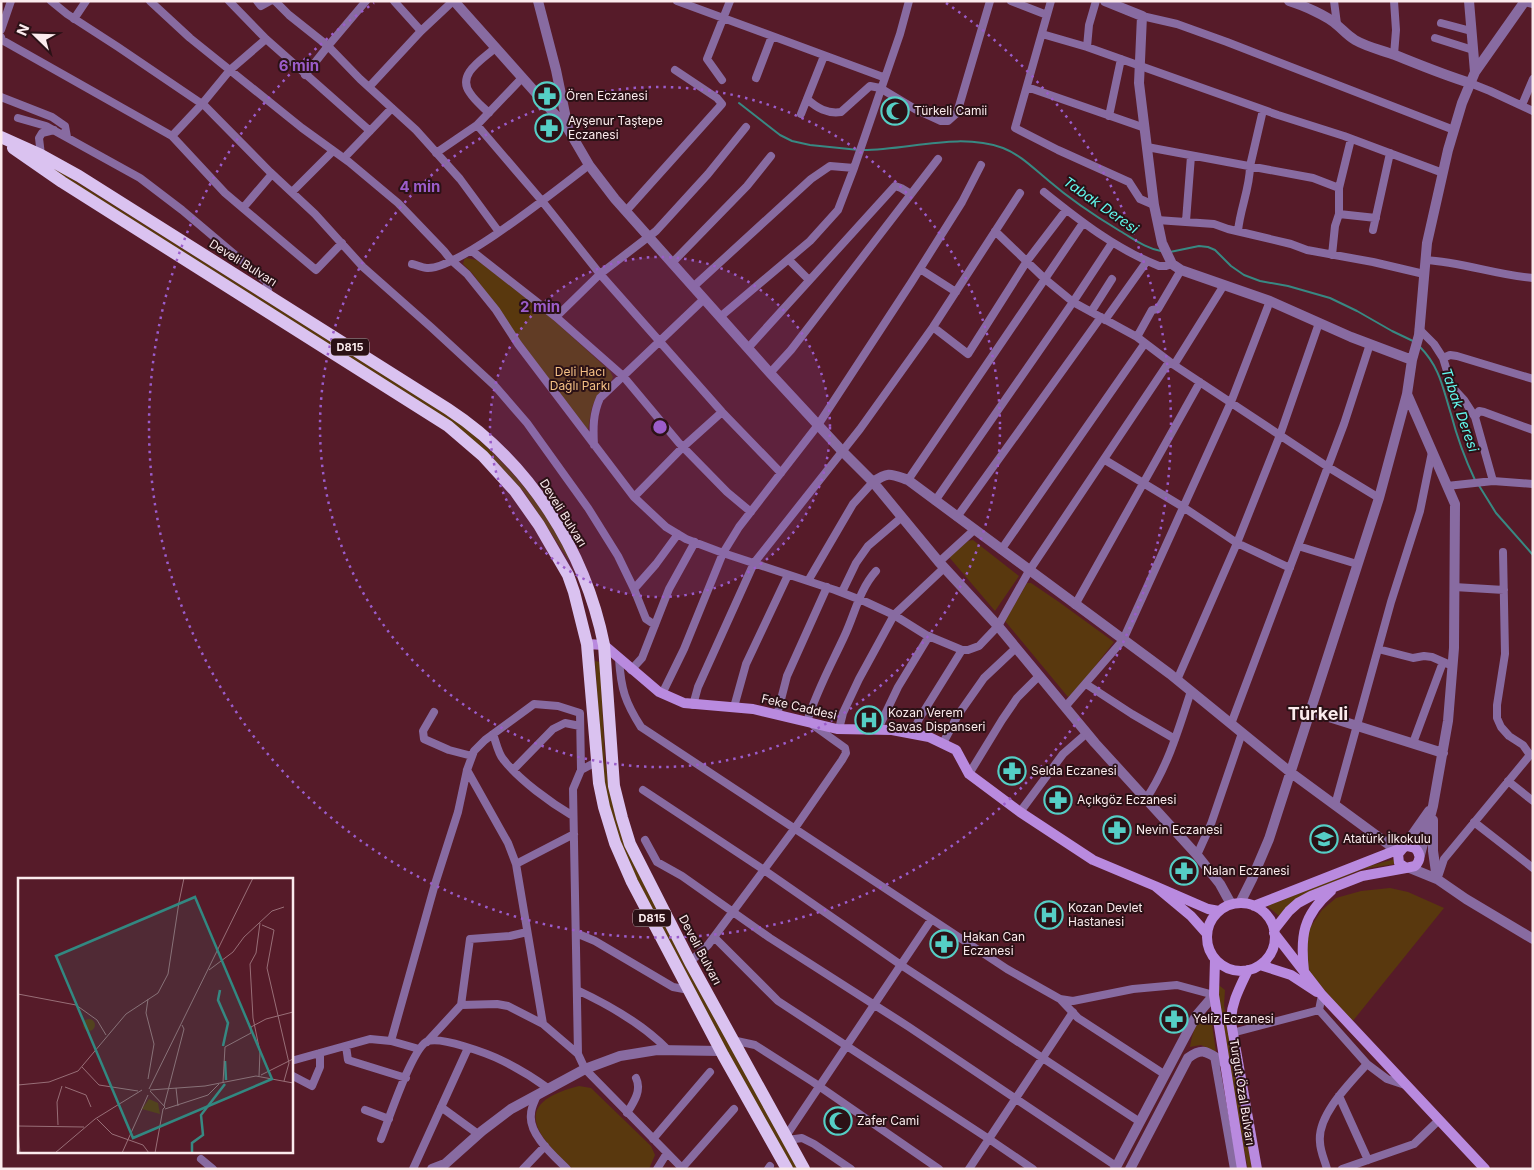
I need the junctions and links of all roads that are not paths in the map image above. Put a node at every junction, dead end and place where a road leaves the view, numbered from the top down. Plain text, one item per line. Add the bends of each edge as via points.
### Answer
1 (11, 1) edge
2 (51, 1) edge
3 (86, 1) edge
4 (150, 1) edge
5 (229, 1) edge
6 (256, 1) edge
7 (270, 1) edge
8 (275, 1) edge
9 (394, 1) edge
10 (453, 1) edge
11 (538, 1) edge
12 (677, 1) edge
13 (730, 1) edge
14 (909, 1) edge
15 (990, 1) edge
16 (1011, 1) edge
17 (1051, 1) edge
18 (1096, 1) edge
19 (1106, 1) edge
20 (1289, 1) edge
21 (1334, 1) edge
22 (1394, 1) edge
23 (1469, 1) edge
24 (1525, 1) edge
25 (364, 2) edge
26 (1533, 4) edge
27 (1047, 15) junction
28 (1142, 16) junction
29 (723, 18) junction
30 (74, 19) junction
31 (1337, 24) junction
32 (1441, 24) dead end
33 (1, 30) edge
34 (421, 31) junction
35 (1471, 31) junction
36 (1042, 34) junction
37 (772, 36) junction
38 (1, 37) edge
39 (1435, 38) dead end
40 (266, 39) junction
41 (328, 46) junction
42 (1088, 47) junction
43 (495, 48) junction
44 (1473, 50) junction
45 (1394, 55) junction
46 (824, 56) junction
47 (1121, 59) junction
48 (1140, 67) junction
49 (230, 70) junction
50 (675, 70) dead end
51 (1475, 72) junction
52 (305, 75) junction
53 (884, 77) junction
54 (522, 78) junction
55 (756, 78) dead end
56 (1533, 79) edge
57 (722, 80) dead end
58 (1470, 83) junction
59 (369, 87) junction
60 (1027, 87) junction
61 (880, 88) junction
62 (1, 97) edge
63 (807, 99) junction
64 (202, 104) junction
65 (1522, 105) junction
66 (392, 108) junction
67 (1263, 110) junction
68 (1533, 111) edge
69 (489, 113) junction
70 (801, 114) dead end
71 (1109, 116) junction
72 (18, 118) dead end
73 (477, 125) junction
74 (746, 127) dead end
75 (1145, 128) junction
76 (568, 129) junction
77 (54, 130) junction
78 (1454, 130) junction
79 (370, 132) junction
80 (172, 136) junction
81 (67, 137) junction
82 (1, 138) edge
83 (1352, 138) junction
84 (1147, 147) junction
85 (333, 151) junction
86 (436, 153) junction
87 (1390, 153) junction
88 (41, 154) junction
89 (771, 156) dead end
90 (1191, 156) junction
91 (344, 158) junction
92 (938, 158) dead end
93 (589, 165) junction
94 (981, 165) dead end
95 (1250, 166) junction
96 (854, 168) junction
97 (1443, 173) junction
98 (272, 174) junction
99 (1339, 188) junction
100 (292, 192) junction
101 (1020, 192) dead end
102 (1044, 192) dead end
103 (911, 194) junction
104 (542, 201) junction
105 (1154, 205) junction
106 (243, 208) junction
107 (1066, 210) junction
108 (626, 211) junction
109 (1339, 214) junction
110 (1376, 218) junction
111 (1157, 220) junction
112 (1186, 222) junction
113 (1083, 223) junction
114 (1373, 230) dead end
115 (995, 231) junction
116 (1238, 231) junction
117 (499, 232) junction
118 (648, 236) junction
119 (342, 243) junction
120 (1112, 243) junction
121 (472, 251) junction
122 (1332, 254) junction
123 (451, 260) junction
124 (789, 260) junction
125 (1425, 260) junction
126 (1027, 261) junction
127 (1147, 261) junction
128 (672, 263) junction
129 (412, 264) dead end
130 (1174, 264) junction
131 (920, 269) junction
132 (600, 274) junction
133 (1424, 274) junction
134 (1533, 278) edge
135 (1045, 279) junction
136 (1112, 279) dead end
137 (809, 280) junction
138 (1224, 285) junction
139 (693, 287) junction
140 (956, 292) junction
141 (269, 295) junction
142 (704, 299) junction
143 (1073, 302) junction
144 (1270, 302) junction
145 (1091, 312) junction
146 (556, 317) junction
147 (720, 317) junction
148 (1103, 318) junction
149 (1319, 323) junction
150 (932, 327) junction
151 (1419, 332) junction
152 (1137, 337) junction
153 (660, 341) junction
154 (1145, 343) junction
155 (1370, 344) junction
156 (748, 348) junction
157 (1413, 357) junction
158 (1443, 358) junction
159 (1172, 363) junction
160 (770, 373) junction
161 (623, 376) junction
162 (1533, 379) edge
163 (1200, 382) junction
164 (1407, 394) junction
165 (1231, 402) junction
166 (722, 412) junction
167 (1475, 417) junction
168 (818, 425) junction
169 (1533, 430) edge
170 (1280, 435) junction
171 (594, 445) junction
172 (683, 447) junction
173 (843, 452) junction
174 (1432, 452) junction
175 (1104, 460) junction
176 (1328, 467) junction
177 (780, 473) junction
178 (908, 480) junction
179 (1493, 481) junction
180 (873, 482) junction
181 (1143, 484) junction
182 (1533, 484) edge
183 (1447, 486) junction
184 (634, 496) junction
185 (1379, 498) junction
186 (935, 501) junction
187 (1183, 507) junction
188 (751, 512) junction
189 (902, 517) junction
190 (957, 518) junction
191 (974, 530) junction
192 (678, 534) junction
193 (695, 542) junction
194 (1237, 542) junction
195 (1298, 546) junction
196 (1001, 550) junction
197 (1503, 552) dead end
198 (723, 554) junction
199 (754, 564) junction
200 (1357, 564) junction
201 (942, 565) junction
202 (1290, 568) junction
203 (876, 571) dead end
204 (1029, 571) junction
205 (788, 575) junction
206 (808, 581) junction
207 (827, 587) junction
208 (1454, 587) junction
209 (634, 589) junction
210 (1504, 590) junction
211 (842, 592) junction
212 (858, 599) junction
213 (1075, 605) junction
214 (894, 616) junction
215 (655, 625) junction
216 (998, 626) junction
217 (929, 636) junction
218 (1123, 640) junction
219 (587, 644) junction
220 (604, 646) junction
221 (1016, 648) junction
222 (1378, 648) junction
223 (962, 650) junction
224 (619, 659) junction
225 (1448, 664) junction
226 (631, 670) junction
227 (1039, 676) junction
228 (1177, 680) junction
229 (1086, 684) junction
230 (1191, 691) junction
231 (662, 694) junction
232 (693, 704) junction
233 (1065, 707) junction
234 (734, 708) junction
235 (1310, 711) junction
236 (434, 712) dead end
237 (777, 714) junction
238 (809, 723) junction
239 (1231, 724) junction
240 (1356, 725) junction
241 (580, 726) junction
242 (839, 729) junction
243 (878, 729) junction
244 (913, 733) junction
245 (1087, 733) junction
246 (1242, 733) junction
247 (493, 734) junction
248 (1175, 739) junction
249 (943, 743) junction
250 (1413, 743) junction
251 (1443, 753) junction
252 (1531, 755) edge
253 (472, 756) junction
254 (596, 762) junction
255 (467, 770) junction
256 (513, 770) junction
257 (581, 770) junction
258 (1290, 772) junction
259 (969, 774) junction
260 (1508, 782) junction
261 (642, 790) dead end
262 (1146, 798) junction
263 (1533, 801) edge
264 (1335, 805) junction
265 (1433, 806) junction
266 (1020, 812) junction
267 (573, 816) junction
268 (1474, 822) junction
269 (795, 828) junction
270 (574, 834) junction
271 (645, 840) dead end
272 (1399, 849) junction
273 (1197, 855) junction
274 (1420, 857) junction
275 (516, 864) junction
276 (1408, 868) junction
277 (1533, 868) edge
278 (764, 870) junction
279 (1437, 879) junction
280 (1338, 885) junction
281 (1155, 886) junction
282 (1235, 904) junction
283 (1254, 906) junction
284 (1219, 910) junction
285 (732, 912) junction
286 (932, 920) junction
287 (1274, 931) junction
288 (527, 932) junction
289 (576, 933) junction
290 (1207, 934) junction
291 (714, 937) junction
292 (1533, 939) edge
293 (1215, 960) junction
294 (690, 962) junction
295 (901, 965) junction
296 (1260, 965) junction
297 (1248, 970) junction
298 (1304, 971) junction
299 (577, 990) junction
300 (689, 990) junction
301 (1214, 995) junction
302 (1322, 995) junction
303 (1060, 999) junction
304 (461, 1005) junction
305 (874, 1006) junction
306 (1319, 1010) junction
307 (1073, 1012) junction
308 (543, 1024) junction
309 (1353, 1028) junction
310 (1232, 1033) junction
311 (1345, 1039) junction
312 (732, 1040) junction
313 (391, 1041) junction
314 (427, 1042) junction
315 (346, 1046) junction
316 (846, 1047) junction
317 (468, 1048) junction
318 (419, 1049) junction
319 (668, 1050) junction
320 (721, 1051) junction
321 (320, 1053) junction
322 (578, 1054) junction
323 (1214, 1056) junction
324 (1042, 1058) junction
325 (292, 1061) edge
326 (1224, 1062) junction
327 (1367, 1064) junction
328 (585, 1069) junction
329 (710, 1072) dead end
330 (1164, 1074) junction
331 (292, 1076) edge
332 (406, 1078) junction
333 (636, 1078) dead end
334 (1406, 1085) junction
335 (820, 1086) junction
336 (548, 1089) junction
337 (537, 1095) junction
338 (1338, 1096) junction
339 (1016, 1099) junction
340 (441, 1107) junction
341 (734, 1109) dead end
342 (365, 1110) dead end
343 (628, 1113) junction
344 (389, 1119) junction
345 (1439, 1120) junction
346 (1140, 1122) junction
347 (478, 1134) junction
348 (787, 1138) junction
349 (381, 1139) dead end
350 (653, 1139) junction
351 (989, 1139) junction
352 (545, 1146) junction
353 (667, 1153) junction
354 (201, 1159) dead end
355 (1368, 1160) junction
356 (1116, 1167) edge
357 (682, 1168) edge
358 (213, 1169) edge
359 (413, 1169) edge
360 (432, 1169) edge
361 (523, 1169) edge
362 (567, 1169) edge
363 (656, 1169) edge
364 (787, 1169) edge
365 (804, 1169) edge
366 (851, 1169) edge
367 (939, 1169) edge
368 (969, 1169) edge
369 (1033, 1169) edge
370 (1130, 1169) edge
371 (1234, 1169) edge
372 (1242, 1169) edge
373 (1257, 1169) edge
374 (1327, 1169) edge
375 (1342, 1169) edge
376 (1485, 1169) edge

1 - 33 street
2 - 30 street
3 - 30 street
4 - 49 street
5 - 40 street
6 - 7 street via 261,6
8 - 41 street
9 - 34 street
10 - 34 street
10 - 43 street
11 - 76 street
12 - 29 street
13 - 29 street
14 - 53 street
15 - 61 street via 957,113 948,121 915,109
16 - 27 street
17 - 27 street
18 - 42 street via 1089,25
19 - 28 street
20 - 31 street
21 - 31 street
22 - 45 street
23 - 35 street
24 - 26 street
24 - 51 street
25 - 41 street
27 - 36 street
28 - 48 street
28 - 78 street via 1177,24 1227,42
29 - 37 street
29 - 57 street via 707,59
30 - 64 street
31 - 45 street via 1354,40
32 - 35 street
34 - 59 street
35 - 44 street
36 - 42 street
36 - 60 street
37 - 46 street
37 - 55 street
38 - 80 street
39 - 44 street
40 - 49 street
40 - 52 street
41 - 52 street
41 - 59 street
42 - 47 street
43 - 54 street
43 - 69 street via 469,70 466,77 469,93
44 - 51 street
45 - 58 street
46 - 53 street
46 - 63 street
47 - 48 street
47 - 71 street
48 - 67 street
48 - 75 street
49 - 64 street
49 - 85 street
50 - 108 street via 722,104
51 - 58 street
52 - 79 street
53 - 61 street
54 - 69 street
54 - 76 street
56 - 65 street
58 - 65 street
58 - 78 street
59 - 66 street
60 - 71 street
60 - 105 street via 1015,128 1129,182 1140,199
61 - 63 street via 870,86 841,112 835,113 816,107
61 - 96 street
62 - 81 street via 52,117 65,126
63 - 70 street
64 - 80 street
64 - 98 street
65 - 68 street
66 - 79 street
66 - 86 street
67 - 83 street
67 - 95 street
69 - 73 street
71 - 75 street
72 - 77 street
73 - 86 street
73 - 104 street
74 - 118 street via 708,174
75 - 84 street
76 - 93 street
77 - 81 street
77 - 88 street via 42,133 39,138
78 - 97 street
79 - 91 street
80 - 106 street via 224,193
81 - 141 street via 140,178 182,210 266,281
82 - 88 highway, Develi Bulvarı / D815
82 - 219 highway, Develi Bulvarı / D815 via 62,182 456,432 508,483 550,542 574,592
83 - 87 street
83 - 99 street
84 - 90 street
84 - 105 street
85 - 91 street
85 - 100 street
86 - 117 street via 460,179
87 - 97 street
87 - 110 street
88 - 141 highway, Develi Bulvarı / D815
89 - 128 street via 747,186
90 - 95 street
90 - 112 street
91 - 123 street via 398,203
92 - 103 street
93 - 104 street
93 - 108 street
94 - 131 street
95 - 99 street via 1312,178
95 - 116 street
96 - 124 street via 838,210
96 - 139 street via 830,166 810,179
97 - 125 street
98 - 100 street
98 - 106 street
99 - 109 street
100 - 119 street
101 - 115 street
102 - 107 street
103 - 137 street via 895,186
103 - 160 street
104 - 117 street
104 - 132 street
105 - 111 street
106 - 119 street via 316,270
107 - 113 street
107 - 126 street
108 - 118 street
109 - 110 street
109 - 122 street
110 - 114 street
111 - 112 street
111 - 130 street via 1162,243
112 - 116 street via 1214,224
113 - 120 street
113 - 135 street
115 - 126 street
115 - 140 street
116 - 122 street
117 - 121 street
118 - 128 street
118 - 132 street
119 - 209 street via 363,267 495,386 588,508
120 - 127 street
120 - 143 street
121 - 123 street
121 - 146 street
122 - 133 street
123 - 129 street via 428,268
123 - 171 street via 467,274 496,310
124 - 137 street
124 - 147 street
125 - 133 street
125 - 134 street
126 - 135 street
126 - 150 street via 968,354
127 - 130 street via 1163,266
127 - 148 street
128 - 139 street
130 - 138 street
130 - 152 street via 1158,309 1152,310
131 - 140 street
131 - 168 street
132 - 146 street
132 - 153 street
133 - 151 street
135 - 143 street
135 - 178 street
136 - 145 street
137 - 156 street
138 - 144 street
138 - 159 street
139 - 142 street
140 - 150 street
141 - 220 highway, Develi Bulvarı / D815 via 457,415 479,431 515,467 544,503 574,556 596,610
142 - 147 street
142 - 153 street
143 - 145 street
143 - 186 street
144 - 149 street
144 - 165 street
145 - 148 street
146 - 161 street
147 - 156 street
148 - 152 street
148 - 190 street
149 - 155 street
149 - 170 street
150 - 173 street
151 - 157 street
151 - 158 street via 1434,344
152 - 154 street
153 - 161 street
153 - 166 street
154 - 159 street
154 - 196 street
155 - 157 street
155 - 176 street
156 - 160 street
157 - 164 street
158 - 162 street via 1457,356
158 - 167 street via 1452,387
159 - 163 street
159 - 175 street
160 - 168 street
161 - 171 street via 600,398 595,409 592,423
161 - 172 street
163 - 165 street
163 - 181 street
164 - 174 street
164 - 185 street
165 - 170 street
165 - 187 street
166 - 172 street
166 - 177 street
167 - 169 street via 1479,411 1484,412
167 - 179 street
168 - 173 street
168 - 177 street
170 - 176 street
170 - 194 street
171 - 184 street
172 - 184 street
172 - 188 street
173 - 180 street
173 - 199 street
174 - 183 street
174 - 222 street via 1420,511
175 - 181 street
175 - 204 street
176 - 185 street
176 - 195 street
177 - 188 street
178 - 180 street via 884,474
178 - 186 street
179 - 182 street
179 - 183 street
180 - 189 street
180 - 206 street via 853,504
181 - 187 street
181 - 213 street
183 - 208 street via 1455,504
184 - 192 street via 666,527
185 - 200 street
186 - 190 street
187 - 194 street
187 - 218 street
188 - 198 street
189 - 201 street
189 - 211 street via 868,546
190 - 191 street
191 - 196 street
191 - 201 street
192 - 193 street
192 - 209 street
193 - 198 street
193 - 215 street via 669,589
194 - 202 street
194 - 228 street
195 - 200 street
195 - 202 street
196 - 204 street
197 - 210 street
198 - 199 street
198 - 231 street
199 - 205 street
199 - 232 street
200 - 235 street
201 - 214 street
201 - 216 street
202 - 239 street
203 - 212 street
204 - 213 street
204 - 216 street
205 - 206 street
205 - 234 street via 746,664
206 - 207 street
207 - 211 street
207 - 237 street via 787,676
208 - 210 street
208 - 225 street
209 - 215 street via 646,619
210 - 252 street via 1505,654 1497,718 1501,728
211 - 212 street
212 - 214 street
212 - 238 street via 828,668
213 - 218 street
214 - 217 street
214 - 242 street via 859,679
215 - 226 street via 642,658
216 - 221 street
216 - 223 street via 979,646
217 - 223 street
217 - 243 street via 898,687
218 - 228 street
218 - 229 street
219 - 220 main road
219 - 254 highway, Develi Bulvarı / D815
220 - 224 main road, Feke Caddesi
220 - 294 highway, Develi Bulvarı / D815 via 611,761 618,805 636,858
221 - 227 street
221 - 249 street via 984,678
222 - 225 street via 1413,658 1432,657
222 - 240 street
223 - 244 street
224 - 226 main road, Feke Caddesi
224 - 269 street via 621,683 630,710 641,726
225 - 250 street
225 - 251 street via 1448,721
226 - 231 main road, Feke Caddesi
227 - 233 street
227 - 259 street via 1017,698
228 - 230 street
229 - 233 street
229 - 248 street
230 - 239 street
230 - 248 street
231 - 232 main road, Feke Caddesi
232 - 234 main road, Feke Caddesi
233 - 245 street
234 - 237 main road, Feke Caddesi
235 - 240 street
235 - 258 street
236 - 253 street via 422,731 424,739
237 - 238 main road, Feke Caddesi
238 - 242 main road, Feke Caddesi
238 - 269 street via 845,748 846,753
239 - 246 street
240 - 250 street
240 - 264 street
241 - 247 street via 580,713 558,706 534,704
241 - 256 street via 565,723 554,729
241 - 257 street
242 - 243 main road, Feke Caddesi
243 - 244 main road, Feke Caddesi
244 - 249 main road, Feke Caddesi
245 - 262 street
245 - 266 street via 1063,754
246 - 258 street
246 - 273 street
247 - 253 street
247 - 256 street via 502,758
248 - 262 street via 1158,780
249 - 259 main road, Feke Caddesi via 956,750
250 - 251 street
251 - 265 street
252 - 260 street
253 - 255 street
254 - 257 street
254 - 300 highway, Develi Bulvarı / D815 via 604,808 619,853
255 - 275 street via 505,835
255 - 313 street via 458,812
256 - 267 street
257 - 267 street via 573,789
258 - 264 street
258 - 282 street via 1269,839 1252,879
259 - 266 main road, Feke Caddesi
260 - 263 street
260 - 268 street
261 - 278 street
262 - 273 street
264 - 272 street
265 - 272 street
265 - 274 street
265 - 279 street
266 - 281 main road, Feke Caddesi via 1093,860
267 - 270 street
268 - 277 street
268 - 279 street via 1444,859
269 - 278 street
269 - 286 street
270 - 275 street
270 - 289 street
271 - 285 street via 657,862
272 - 274 main road via 1411,846
272 - 276 main road via 1398,859 1402,866
272 - 283 main road
273 - 282 street
274 - 276 main road via 1415,866
274 - 279 street
275 - 288 street
276 - 279 street
276 - 280 main road via 1362,876
278 - 285 street
278 - 295 street
279 - 292 street
280 - 287 main road via 1298,903
280 - 298 main road via 1308,918 1302,937
281 - 284 main road, Feke Caddesi
281 - 290 main road
282 - 283 main road
282 - 284 main road
283 - 287 main road via 1267,915
284 - 290 main road
285 - 291 street
285 - 305 street
286 - 295 street
286 - 303 street
287 - 296 main road via 1271,951
287 - 298 main road
288 - 304 street via 470,939
288 - 308 street
289 - 299 street
289 - 300 street via 673,988
290 - 293 main road via 1207,944
291 - 294 street
291 - 316 street via 778,1000
293 - 297 main road via 1230,970
293 - 301 main road, Turgut Özal Bulvarı
294 - 312 highway, Develi Bulvarı / D815
295 - 305 street
295 - 324 street
296 - 297 main road
296 - 302 main road via 1291,975
297 - 310 main road, Turgut Özal Bulvarı via 1234,1000
298 - 302 main road
299 - 319 street via 654,1035
299 - 322 street
300 - 320 highway, Develi Bulvarı / D815
301 - 303 street via 1177,984 1073,1001
301 - 326 main road, Turgut Özal Bulvarı
301 - 330 street via 1196,1016
302 - 306 street
302 - 309 main road
303 - 307 street
304 - 308 street via 508,1006
304 - 314 street
305 - 316 street
305 - 339 street
306 - 310 street
306 - 311 street
307 - 324 street
307 - 330 street
308 - 322 street
309 - 311 street
309 - 334 main road
310 - 373 main road, Turgut Özal Bulvarı
311 - 327 street
312 - 335 street via 755,1045
312 - 348 highway, Develi Bulvarı / D815
313 - 315 street via 370,1039
313 - 318 street
314 - 317 street via 440,1040
314 - 318 street
315 - 321 street
315 - 332 street via 348,1060
316 - 335 street
316 - 351 street
317 - 336 street via 501,1060
317 - 340 street
318 - 332 street
319 - 320 street
319 - 328 street via 620,1056
320 - 364 highway, Develi Bulvarı / D815
321 - 325 street
321 - 331 street via 320,1067 312,1086
322 - 328 street
323 - 326 street
323 - 370 street via 1206,1051 1197,1051 1188,1058
323 - 371 street, Turgut Özal Bulvarı
324 - 339 street
324 - 346 street
326 - 372 main road, Turgut Özal Bulvarı
327 - 334 street via 1387,1079
327 - 338 street
328 - 336 street
328 - 343 street
329 - 350 street
330 - 346 street
332 - 344 street
333 - 343 street via 639,1084 637,1098
334 - 345 main road
335 - 348 street
335 - 367 street
336 - 337 street
337 - 347 street
337 - 352 street via 531,1118
338 - 355 street
338 - 374 street via 1322,1127 1320,1142
339 - 351 street
339 - 356 street
340 - 347 street
340 - 359 street
341 - 357 street
342 - 344 street
343 - 350 street
344 - 349 street
345 - 355 street via 1414,1144
345 - 376 main road
346 - 356 street
347 - 360 street via 445,1164
348 - 365 highway, Develi Bulvarı / D815
348 - 366 street via 802,1138
350 - 353 street
351 - 368 street
351 - 369 street
352 - 361 street
352 - 362 street
353 - 357 street
353 - 363 street
354 - 358 street
355 - 375 street

